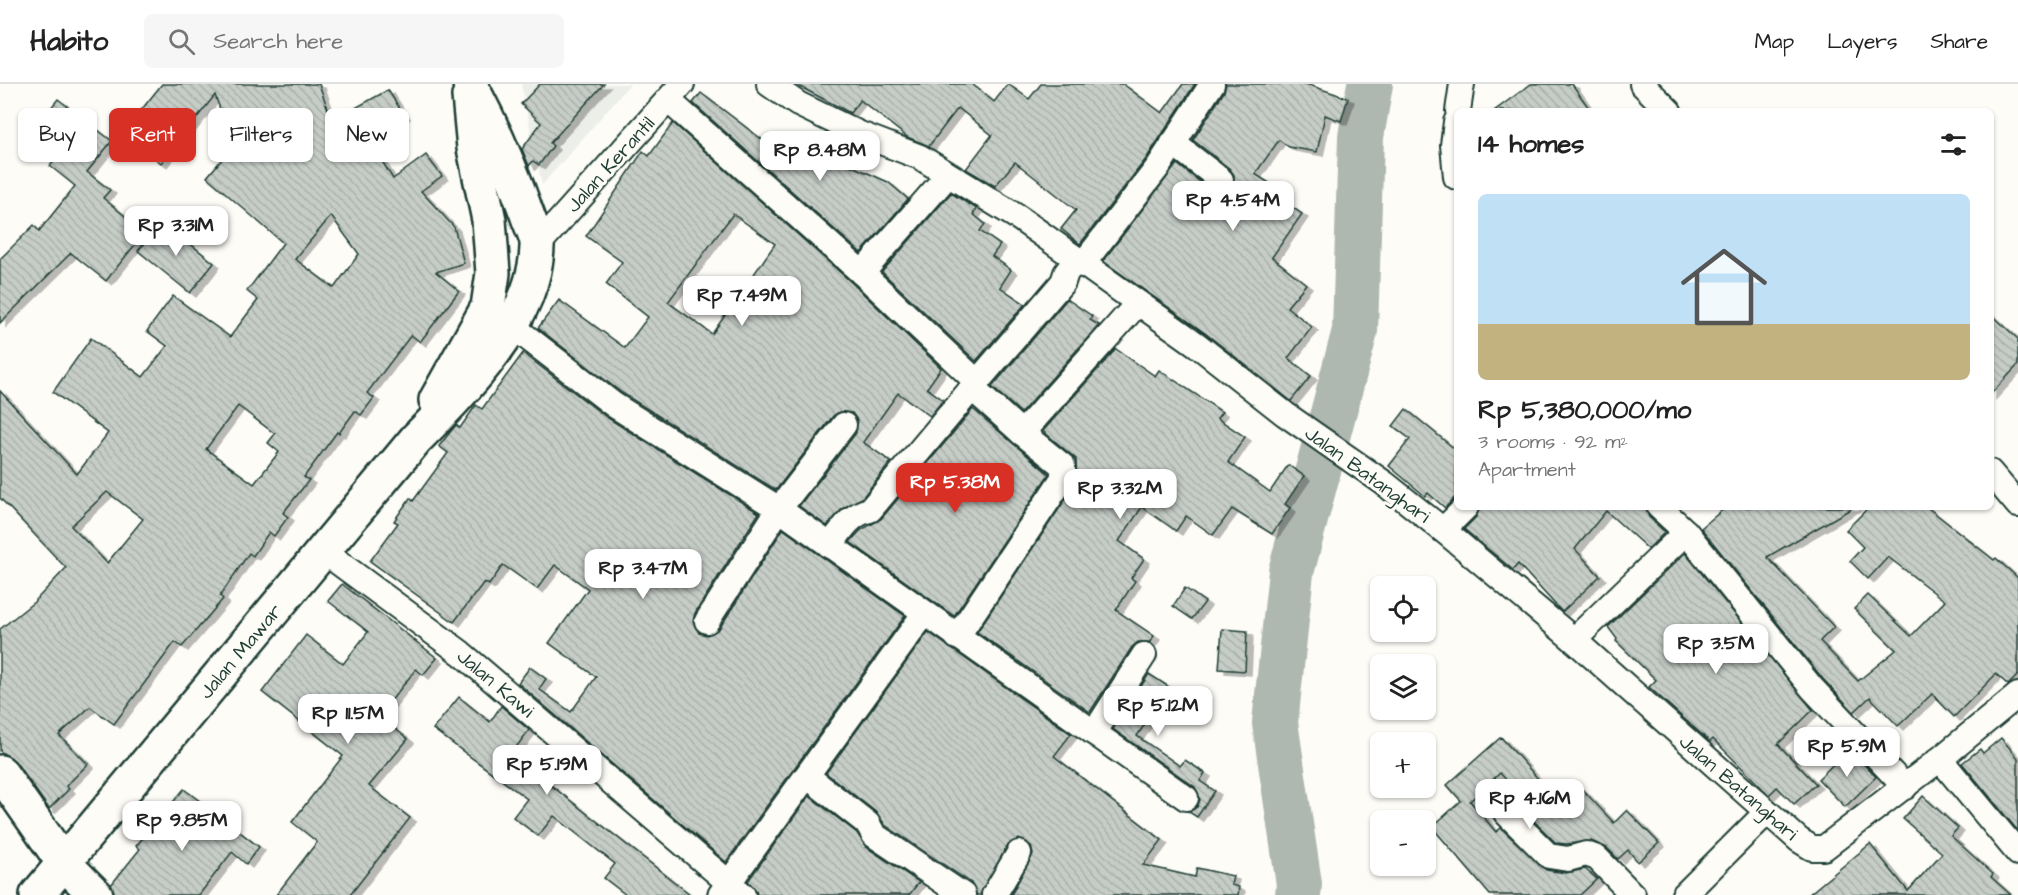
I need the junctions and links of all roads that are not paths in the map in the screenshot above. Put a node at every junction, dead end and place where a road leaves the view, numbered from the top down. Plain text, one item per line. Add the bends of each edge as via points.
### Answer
1 (469, 84) edge
2 (769, 84) edge
3 (1212, 84) edge
4 (1462, 84) edge
5 (1642, 84) edge
6 (675, 92) edge
7 (1458, 108) edge
8 (1666, 108) edge
9 (1454, 137) edge
10 (1173, 143) junction
11 (1454, 156) edge
12 (948, 175) junction
13 (1221, 180) dead end
14 (538, 245) junction
15 (1079, 263) junction
16 (862, 273) junction
17 (1138, 303) junction
18 (511, 325) junction
19 (975, 386) junction
20 (844, 425) dead end
21 (1022, 433) junction
22 (416, 440) junction
23 (1994, 477) edge
24 (2018, 505) edge
25 (779, 509) junction
26 (1463, 510) edge
27 (1662, 510) edge
28 (1443, 530) junction
29 (1686, 532) junction
30 (830, 546) junction
31 (323, 551) junction
32 (924, 614) junction
33 (707, 621) dead end
34 (957, 637) junction
35 (1574, 640) junction
36 (1144, 655) dead end
37 (2018, 695) edge
38 (1094, 733) junction
39 (1940, 759) junction
40 (0, 771) edge
41 (807, 776) junction
42 (1905, 787) junction
43 (1186, 798) dead end
44 (1767, 812) junction
45 (1506, 813) dead end
46 (1019, 853) dead end
47 (2018, 853) edge
48 (63, 862) junction
49 (731, 891) edge
50 (37, 895) edge
51 (96, 895) edge
52 (963, 895) edge
53 (994, 895) edge
54 (1633, 895) edge
55 (1684, 895) edge

1 - 14 main road, Jalan Mawar via 495,132
1 - 22 main road, Jalan Mawar via 474,148 489,220 492,283 488,307
2 - 12 street, Jalan Batanghari via 798,104 920,157
3 - 10 street
4 - 7 street
5 - 8 street
6 - 14 street, Jalan Kerantil
6 - 16 street
9 - 11 street
10 - 13 street
10 - 15 street
12 - 15 street, Jalan Batanghari via 1019,218
12 - 16 street
14 - 18 main road, Jalan Mawar via 533,276
15 - 17 street, Jalan Batanghari
15 - 19 street via 1066,273 1063,282
16 - 19 street
17 - 21 street
17 - 28 street, Jalan Batanghari
18 - 22 main road, Jalan Mawar via 458,397
18 - 25 street via 614,405
19 - 21 street
19 - 30 street via 870,510 848,522
20 - 25 street
21 - 34 street via 1063,466 1064,478
22 - 31 main road, Jalan Mawar
23 - 24 street
25 - 30 street
25 - 33 street
26 - 28 street
27 - 29 street
28 - 35 street, Jalan Batanghari
29 - 35 street
29 - 42 street via 1812,688
30 - 32 street
31 - 48 main road, Jalan Mawar
31 - 49 street, Jalan Kawi via 461,653
32 - 34 street
32 - 41 street
34 - 38 street
35 - 44 street, Jalan Batanghari
36 - 38 street
37 - 39 street, Jalan Batanghari
38 - 43 street
39 - 42 street, Jalan Batanghari
39 - 47 street
40 - 48 main road
41 - 49 street
41 - 52 street via 868,824 874,835
42 - 44 street, Jalan Batanghari via 1824,848 1812,848 1799,840
44 - 55 street
45 - 54 street via 1549,856 1568,859 1586,854 1597,858
46 - 53 street
48 - 50 main road, Jalan Mawar
48 - 51 main road

